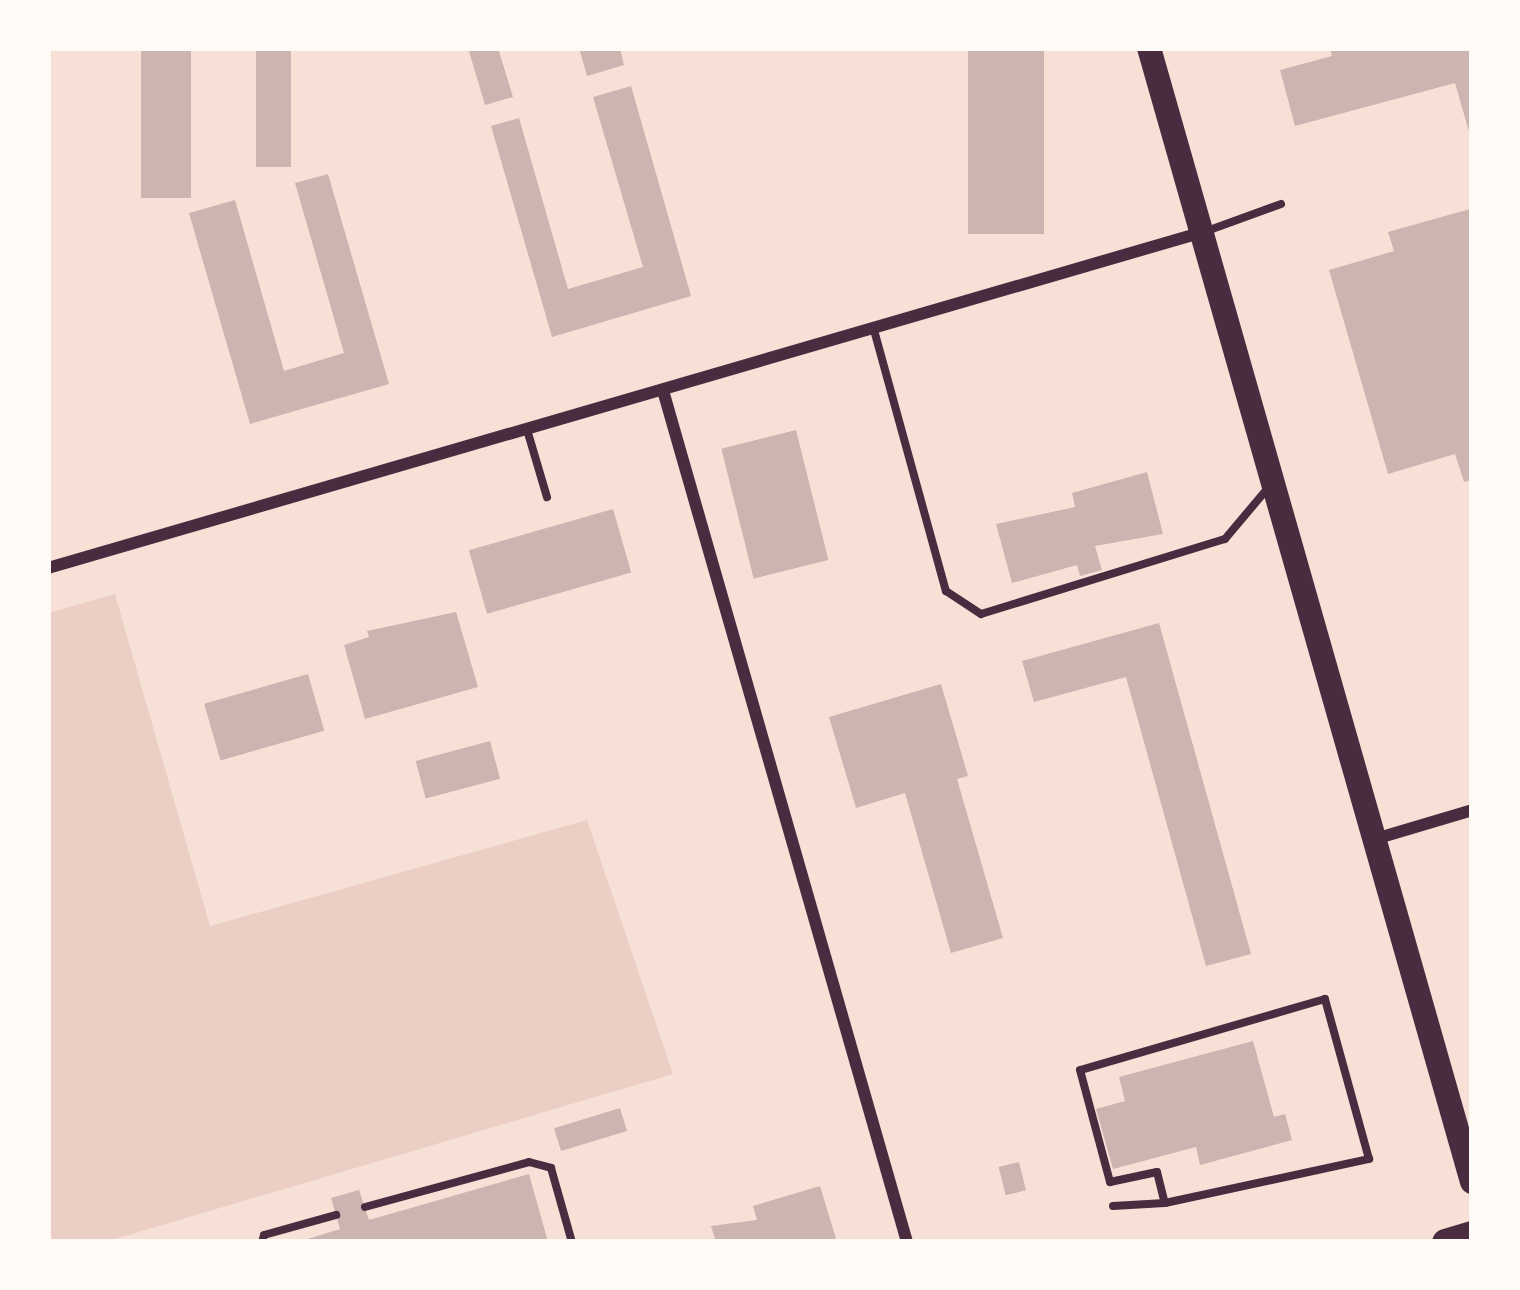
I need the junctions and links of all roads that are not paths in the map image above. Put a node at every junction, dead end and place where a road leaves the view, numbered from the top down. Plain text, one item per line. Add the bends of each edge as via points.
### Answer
1 (1149, 48) edge
2 (1281, 204) dead end
3 (1203, 232) junction
4 (874, 330) junction
5 (664, 394) junction
6 (528, 433) junction
7 (1273, 482) junction
8 (547, 497) dead end
9 (48, 568) edge
10 (1472, 810) edge
11 (1374, 839) junction
12 (1472, 1182) edge
13 (1166, 1202) junction
14 (1113, 1206) dead end
15 (365, 1207) dead end
16 (336, 1215) dead end
17 (1472, 1234) edge
18 (262, 1242) edge
19 (572, 1242) edge
20 (908, 1242) edge
21 (1444, 1242) edge

1 - 3 main road
2 - 3 lane
3 - 4 street
3 - 7 main road
4 - 5 street
4 - 7 lane via 946,591 981,614 1225,539
5 - 6 street
5 - 20 street
6 - 8 lane
6 - 9 street
7 - 11 main road
10 - 11 street
11 - 12 main road
13 - 13 lane via 1370,1159 1325,1000 1080,1070 1110,1182 1157,1172
13 - 14 lane
15 - 19 lane via 530,1162 551,1168
16 - 18 lane
17 - 21 main road

